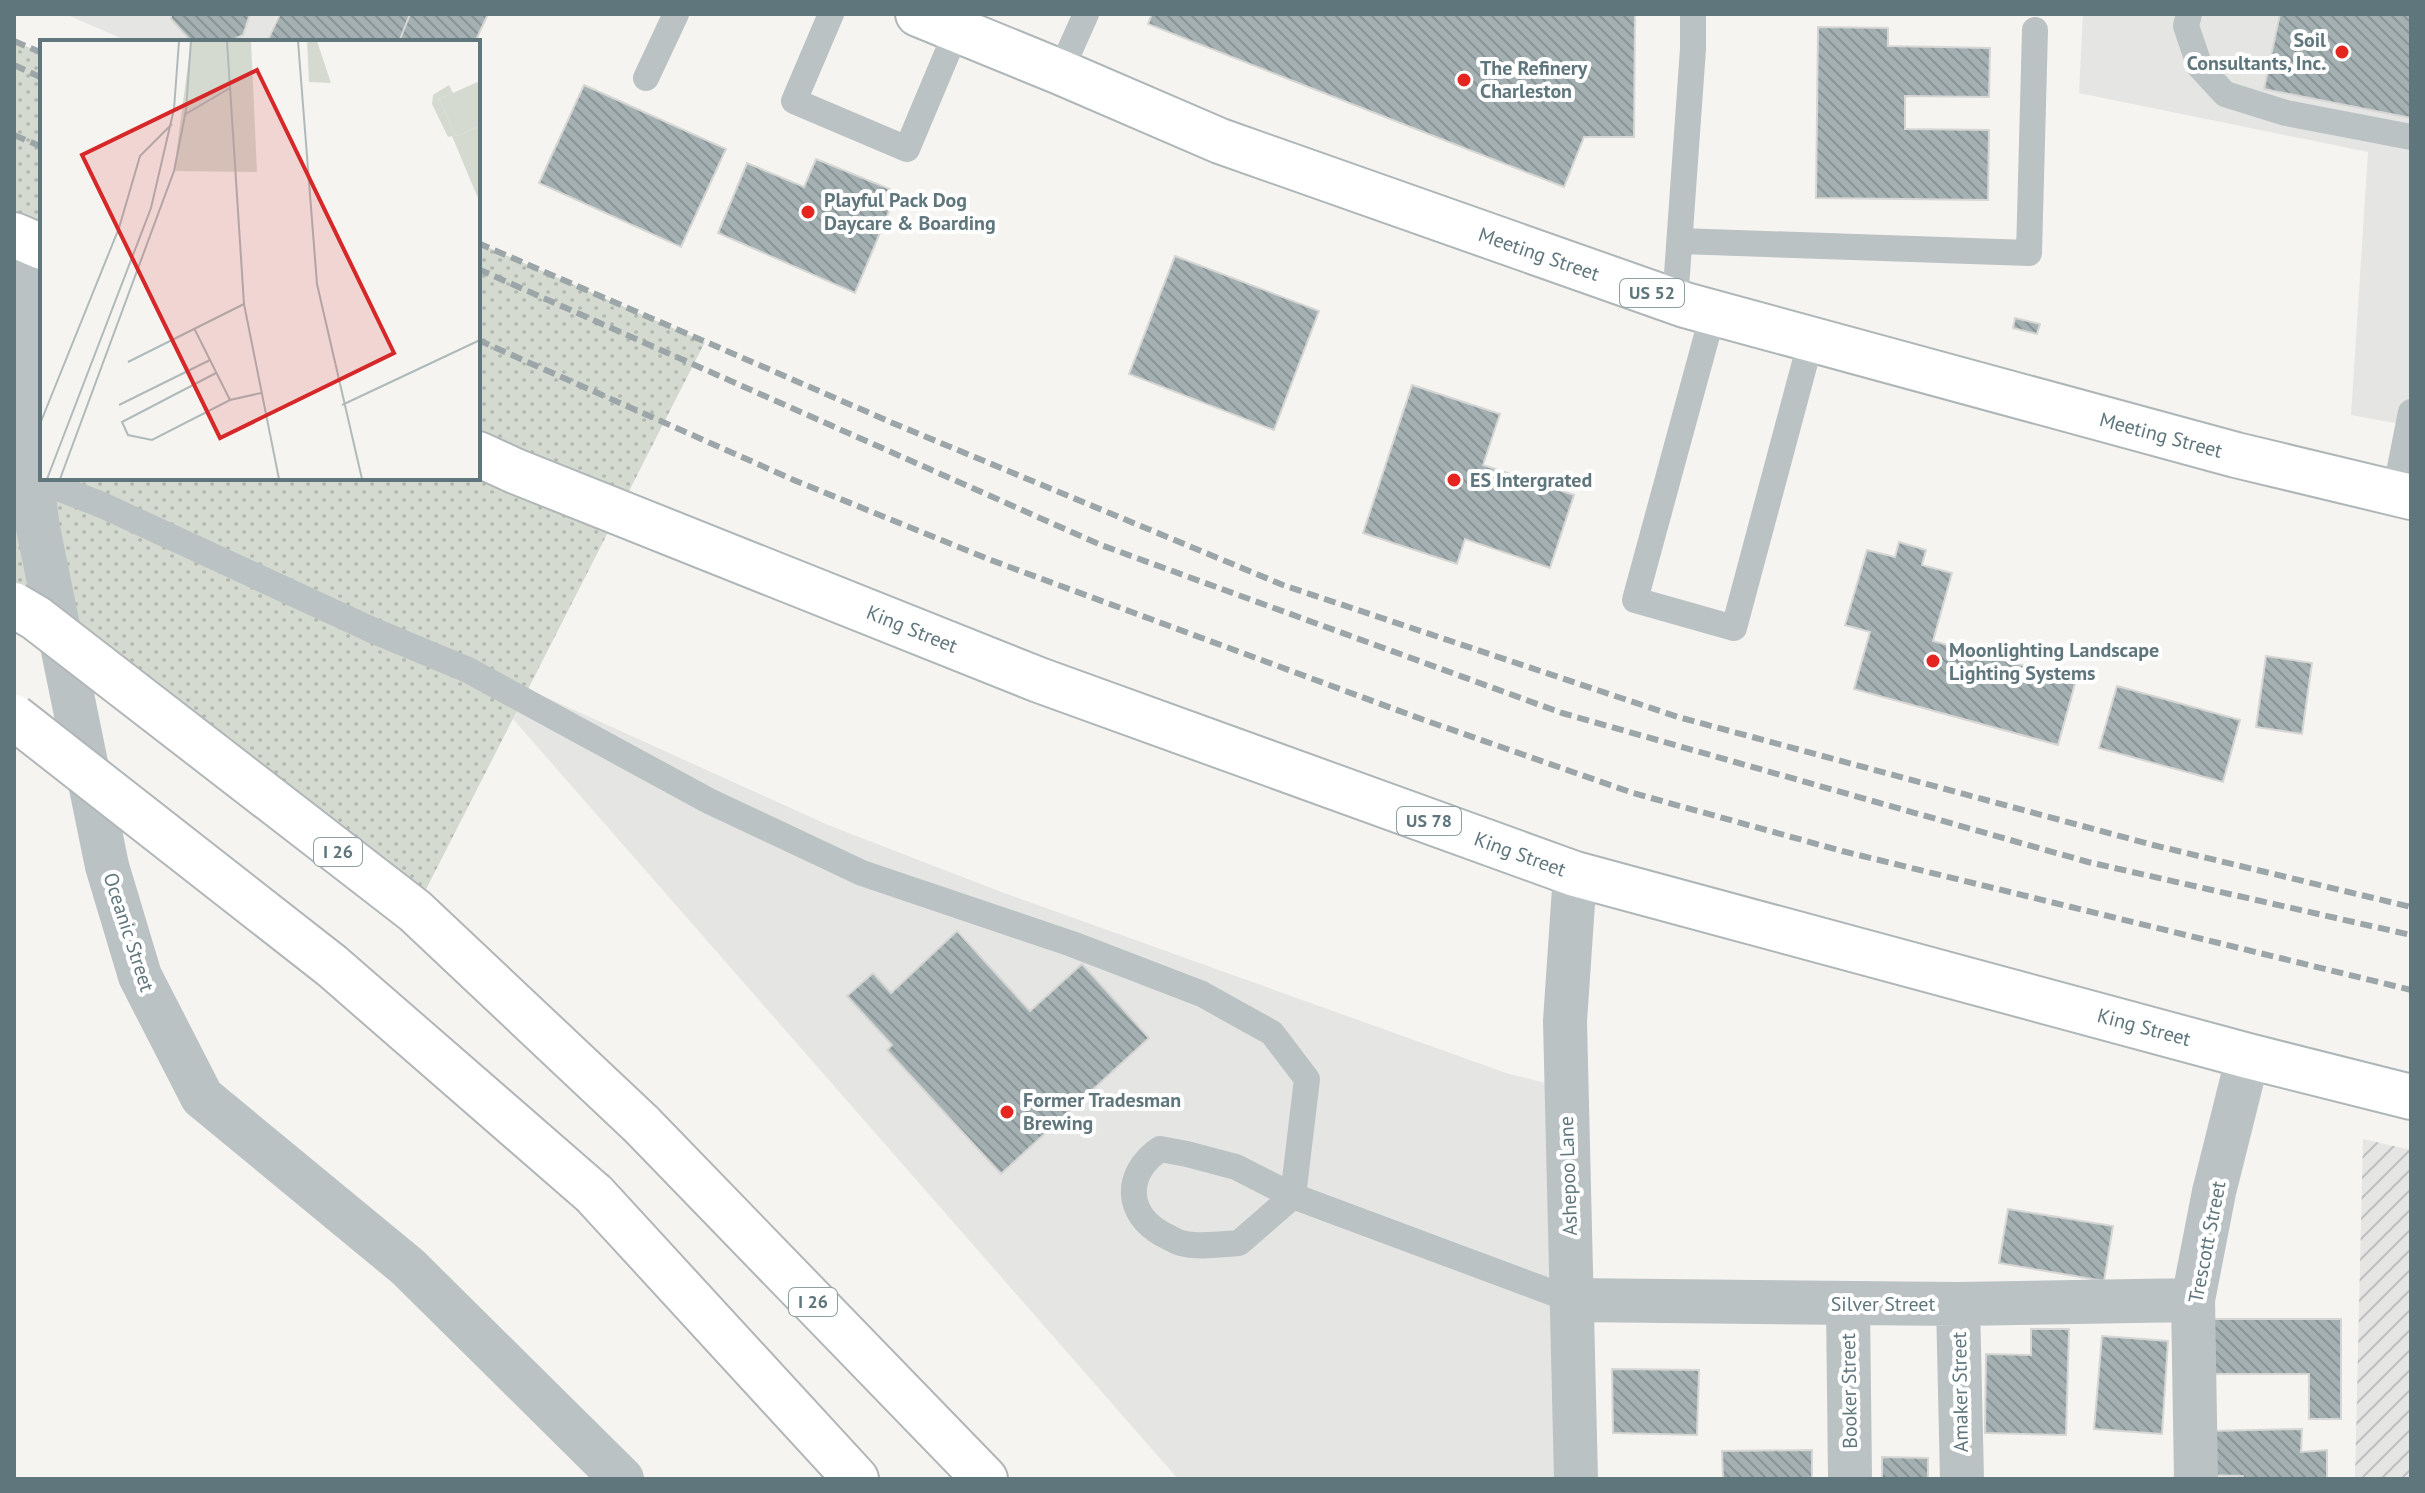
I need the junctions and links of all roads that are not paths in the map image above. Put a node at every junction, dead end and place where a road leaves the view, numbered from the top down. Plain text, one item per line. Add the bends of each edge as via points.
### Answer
1 (676, 14) edge
2 (831, 14) edge
3 (1086, 14) edge
4 (1693, 14) edge
5 (2189, 14) edge
6 (937, 22) edge
7 (2035, 30) dead end
8 (1060, 72) junction
9 (646, 78) dead end
10 (2411, 137) edge
11 (1680, 241) junction
12 (30, 242) edge
13 (1694, 307) junction
14 (1811, 340) junction
15 (2411, 412) edge
16 (480, 455) edge
17 (32, 478) junction
18 (2403, 495) edge
19 (14, 605) edge
20 (14, 717) edge
21 (1575, 874) junction
22 (2248, 1056) junction
23 (2411, 1097) edge
24 (1293, 1196) junction
25 (1572, 1300) junction
26 (2193, 1300) junction
27 (1848, 1304) junction
28 (1958, 1304) junction
29 (622, 1479) edge
30 (856, 1479) edge
31 (985, 1479) edge
32 (1576, 1479) edge
33 (1850, 1479) edge
34 (1962, 1479) edge
35 (2196, 1479) edge

1 - 9 lane
2 - 6 lane via 794,101 907,149
3 - 8 lane
4 - 11 lane
5 - 10 lane via 2186,26 2200,67 2225,94 2286,113
6 - 8 main road, Meeting Street / US 52
7 - 11 lane via 2029,253
8 - 13 main road, Meeting Street / US 52 via 1220,141
11 - 13 lane
12 - 17 street, Oceanic Street via 20,323 21,397
13 - 14 main road, Meeting Street / US 52
13 - 14 lane via 1635,600 1734,628
14 - 18 main road, Meeting Street / US 52
15 - 18 lane
16 - 21 main road, King Street / US 78 via 1039,680
17 - 24 lane via 468,670 709,801 862,873 1101,955 1237,1013 1272,1033 1307,1079
17 - 29 street, Oceanic Street via 107,866 140,976 202,1097 408,1267
19 - 31 main road, I 26, bridge via 415,911 641,1124
20 - 30 main road, bridge via 332,966 594,1194
21 - 22 main road, King Street / US 78
21 - 25 street, Ashepoo Lane via 1565,1021
22 - 23 main road, King Street / US 78
22 - 26 street, Trescott Street
24 - 24 lane via 1236,1167 1160,1149 1137,1172 1134,1191 1137,1211 1150,1227 1181,1243 1210,1244 1239,1243
24 - 25 lane
25 - 27 street, Silver Street
25 - 32 street, Ashepoo Lane
26 - 28 street, Silver Street
26 - 35 street, Trescott Street
27 - 28 street, Silver Street
27 - 33 street, Booker Street
28 - 34 street, Amaker Street

